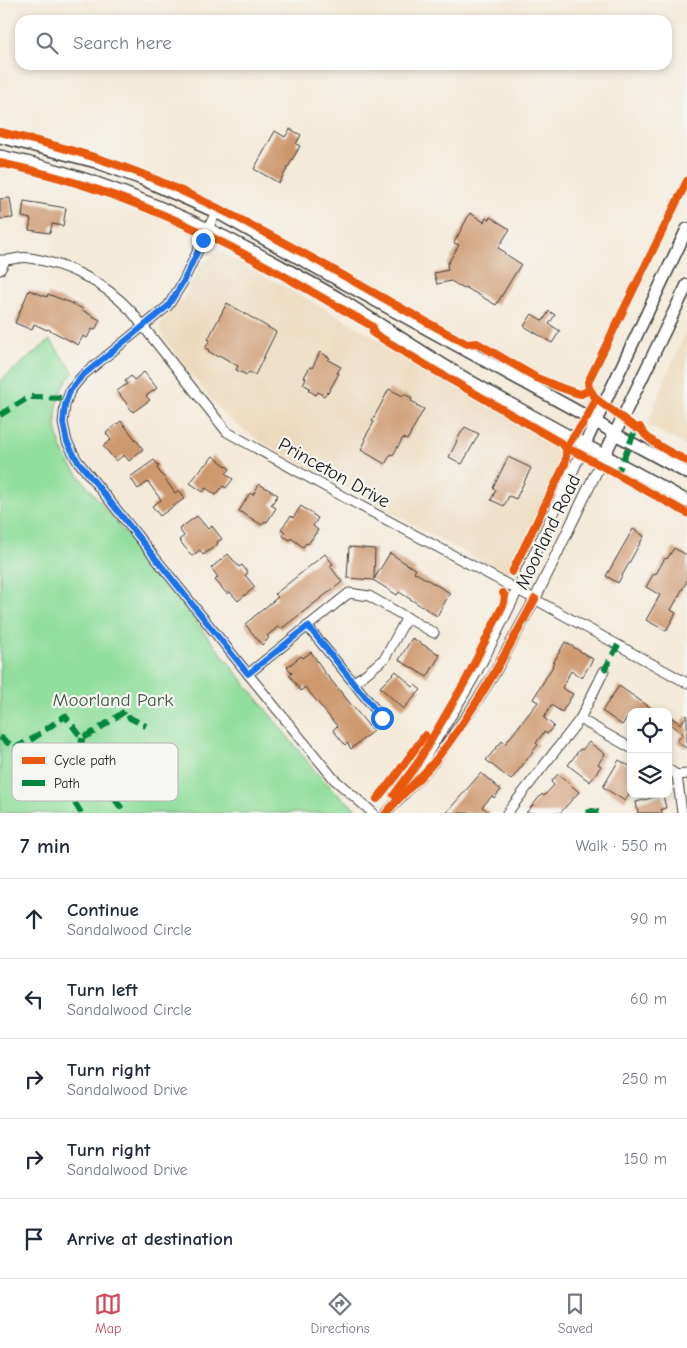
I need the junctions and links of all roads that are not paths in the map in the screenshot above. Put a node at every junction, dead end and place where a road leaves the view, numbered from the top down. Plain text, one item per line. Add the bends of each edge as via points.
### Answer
1 (0, 137) edge
2 (0, 156) edge
3 (216, 212) junction
4 (208, 229) junction
5 (687, 229) edge
6 (2, 261) edge
7 (0, 270) edge
8 (687, 285) edge
9 (143, 326) junction
10 (595, 421) junction
11 (615, 434) junction
12 (585, 444) junction
13 (604, 456) junction
14 (687, 473) edge
15 (687, 501) edge
16 (518, 590) junction
17 (535, 599) junction
18 (407, 617) junction
19 (308, 626) junction
20 (434, 633) dead end
21 (604, 671) dead end
22 (248, 674) junction
23 (353, 682) junction
24 (687, 683) edge
25 (382, 718) dead end
26 (580, 719) junction
27 (627, 746) edge
28 (672, 772) edge
29 (687, 774) edge
30 (677, 775) junction
31 (396, 802) junction
32 (373, 813) edge
33 (386, 813) edge
34 (507, 813) edge
35 (682, 813) edge

1 - 3 main road via 96,162
2 - 4 main road via 99,183
3 - 4 street
3 - 10 main road
4 - 9 street via 168,306
4 - 12 main road via 337,298 462,377
5 - 10 main road, Moorland Road
6 - 7 street
6 - 9 street, Princeton Drive via 29,258 85,276 122,302
8 - 11 main road, Moorland Road
9 - 16 street, Princeton Drive via 227,432
9 - 22 street via 82,376 70,391 63,423 67,442 77,460
10 - 11 main road
10 - 12 main road, Moorland Road
11 - 13 main road, Moorland Road
11 - 14 main road
12 - 13 main road
12 - 16 street, Moorland Road
13 - 15 main road
13 - 17 street, Moorland Road
16 - 17 street, Princeton Drive
16 - 31 street, Moorland Road via 459,704
17 - 24 street, Princeton Drive
17 - 31 street, Moorland Road via 471,710 434,763
18 - 19 street via 369,596 349,593
18 - 20 street
18 - 23 street via 384,658
19 - 22 street
19 - 23 street
21 - 26 street
22 - 32 street via 334,779
23 - 25 street
26 - 27 street
26 - 34 street
28 - 30 street
29 - 30 street
30 - 35 street
31 - 33 street, Moorland Road

